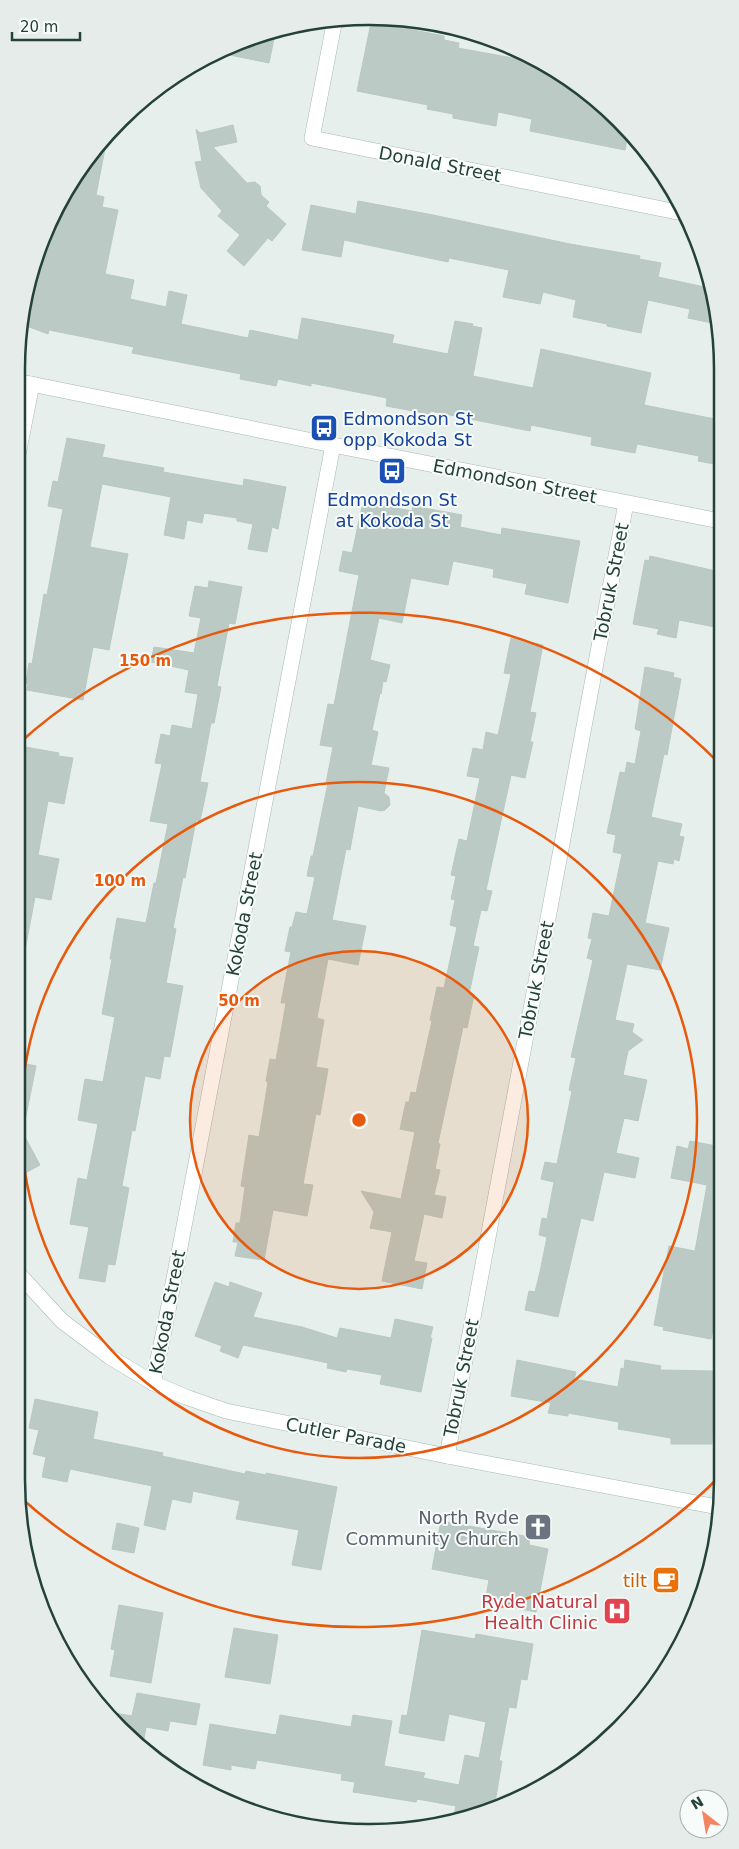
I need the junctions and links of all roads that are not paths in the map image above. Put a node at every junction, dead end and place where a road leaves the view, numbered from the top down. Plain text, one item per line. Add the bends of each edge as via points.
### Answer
1 (334, 27) edge
2 (675, 212) edge
3 (25, 382) edge
4 (32, 384) junction
5 (25, 419) edge
6 (333, 445) junction
7 (626, 503) junction
8 (714, 520) edge
9 (25, 1281) edge
10 (152, 1383) junction
11 (447, 1456) junction
12 (713, 1505) edge

1 - 2 street, Donald Street via 312,138
3 - 4 street, Edmondson Street
4 - 5 street
4 - 6 street, Edmondson Street
6 - 7 street, Edmondson Street
6 - 10 street, Kokoda Street
7 - 8 street, Edmondson Street
7 - 11 street, Tobruk Street
9 - 10 street, Cutler Parade via 62,1322
10 - 11 street, Cutler Parade via 226,1411
11 - 12 street, Cutler Parade

